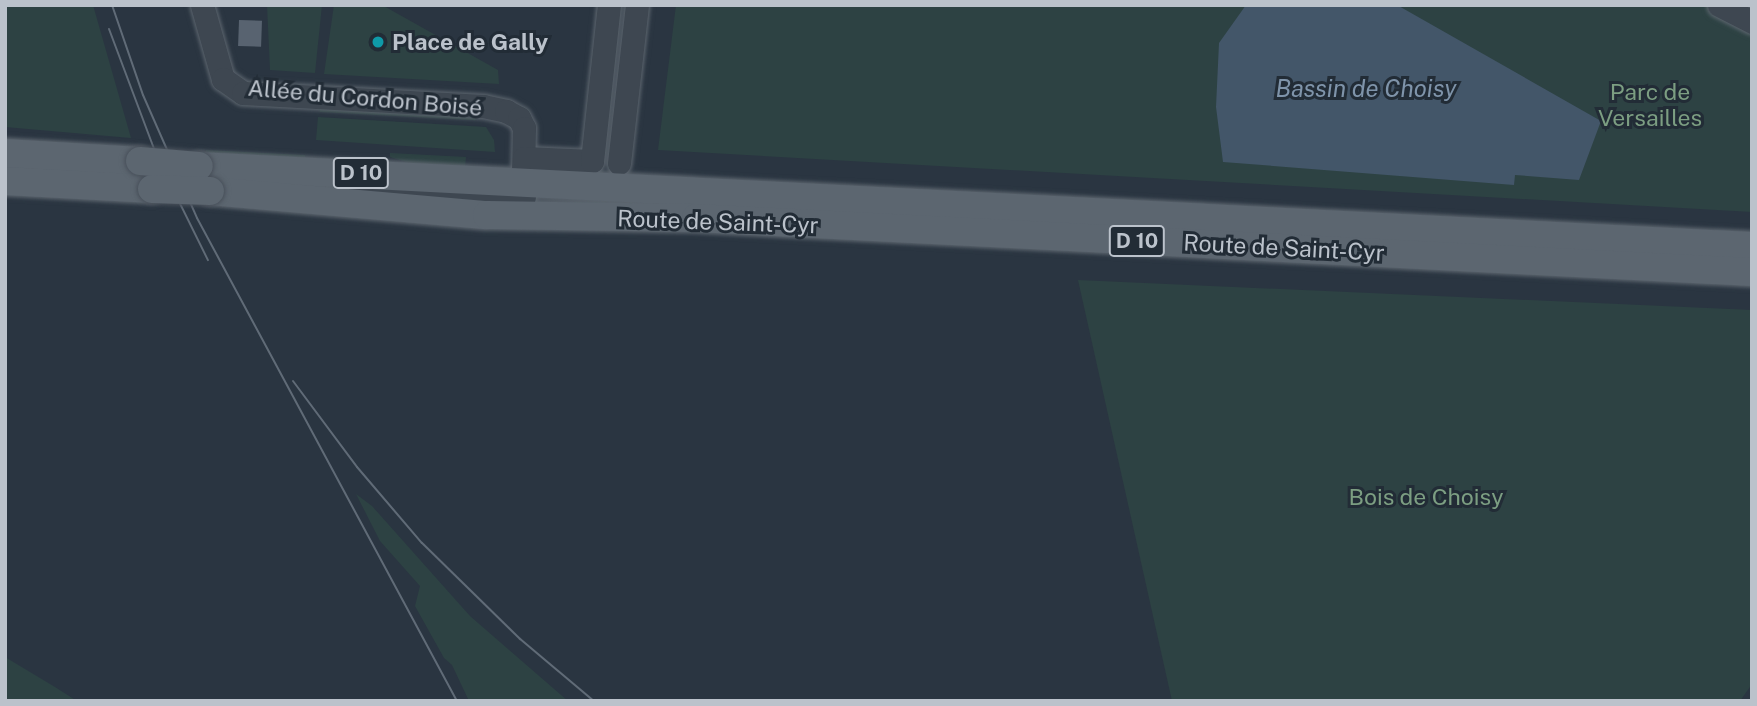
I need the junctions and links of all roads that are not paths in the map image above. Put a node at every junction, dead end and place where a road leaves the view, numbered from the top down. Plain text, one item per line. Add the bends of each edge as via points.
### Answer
1 (202, 5) edge
2 (609, 5) edge
3 (637, 5) edge
4 (1720, 5) edge
5 (1752, 22) edge
6 (5, 150) edge
7 (619, 163) dead end
8 (205, 179) junction
9 (5, 181) edge
10 (524, 188) junction
11 (1752, 246) edge
12 (1752, 272) edge

1 - 10 street, Allée du Cordon Boisé via 223,79 243,93 483,106 519,118 524,128
2 - 10 street via 592,161
3 - 7 street
4 - 5 street
6 - 8 main road, D 10, bridge via 140,162
8 - 9 main road, D 10, bridge via 152,189
8 - 10 main road, D 10
8 - 10 main road, D 10 via 313,198
10 - 11 main road, Route de Saint-Cyr / D 10
10 - 12 main road, Route de Saint-Cyr / D 10 via 696,218

